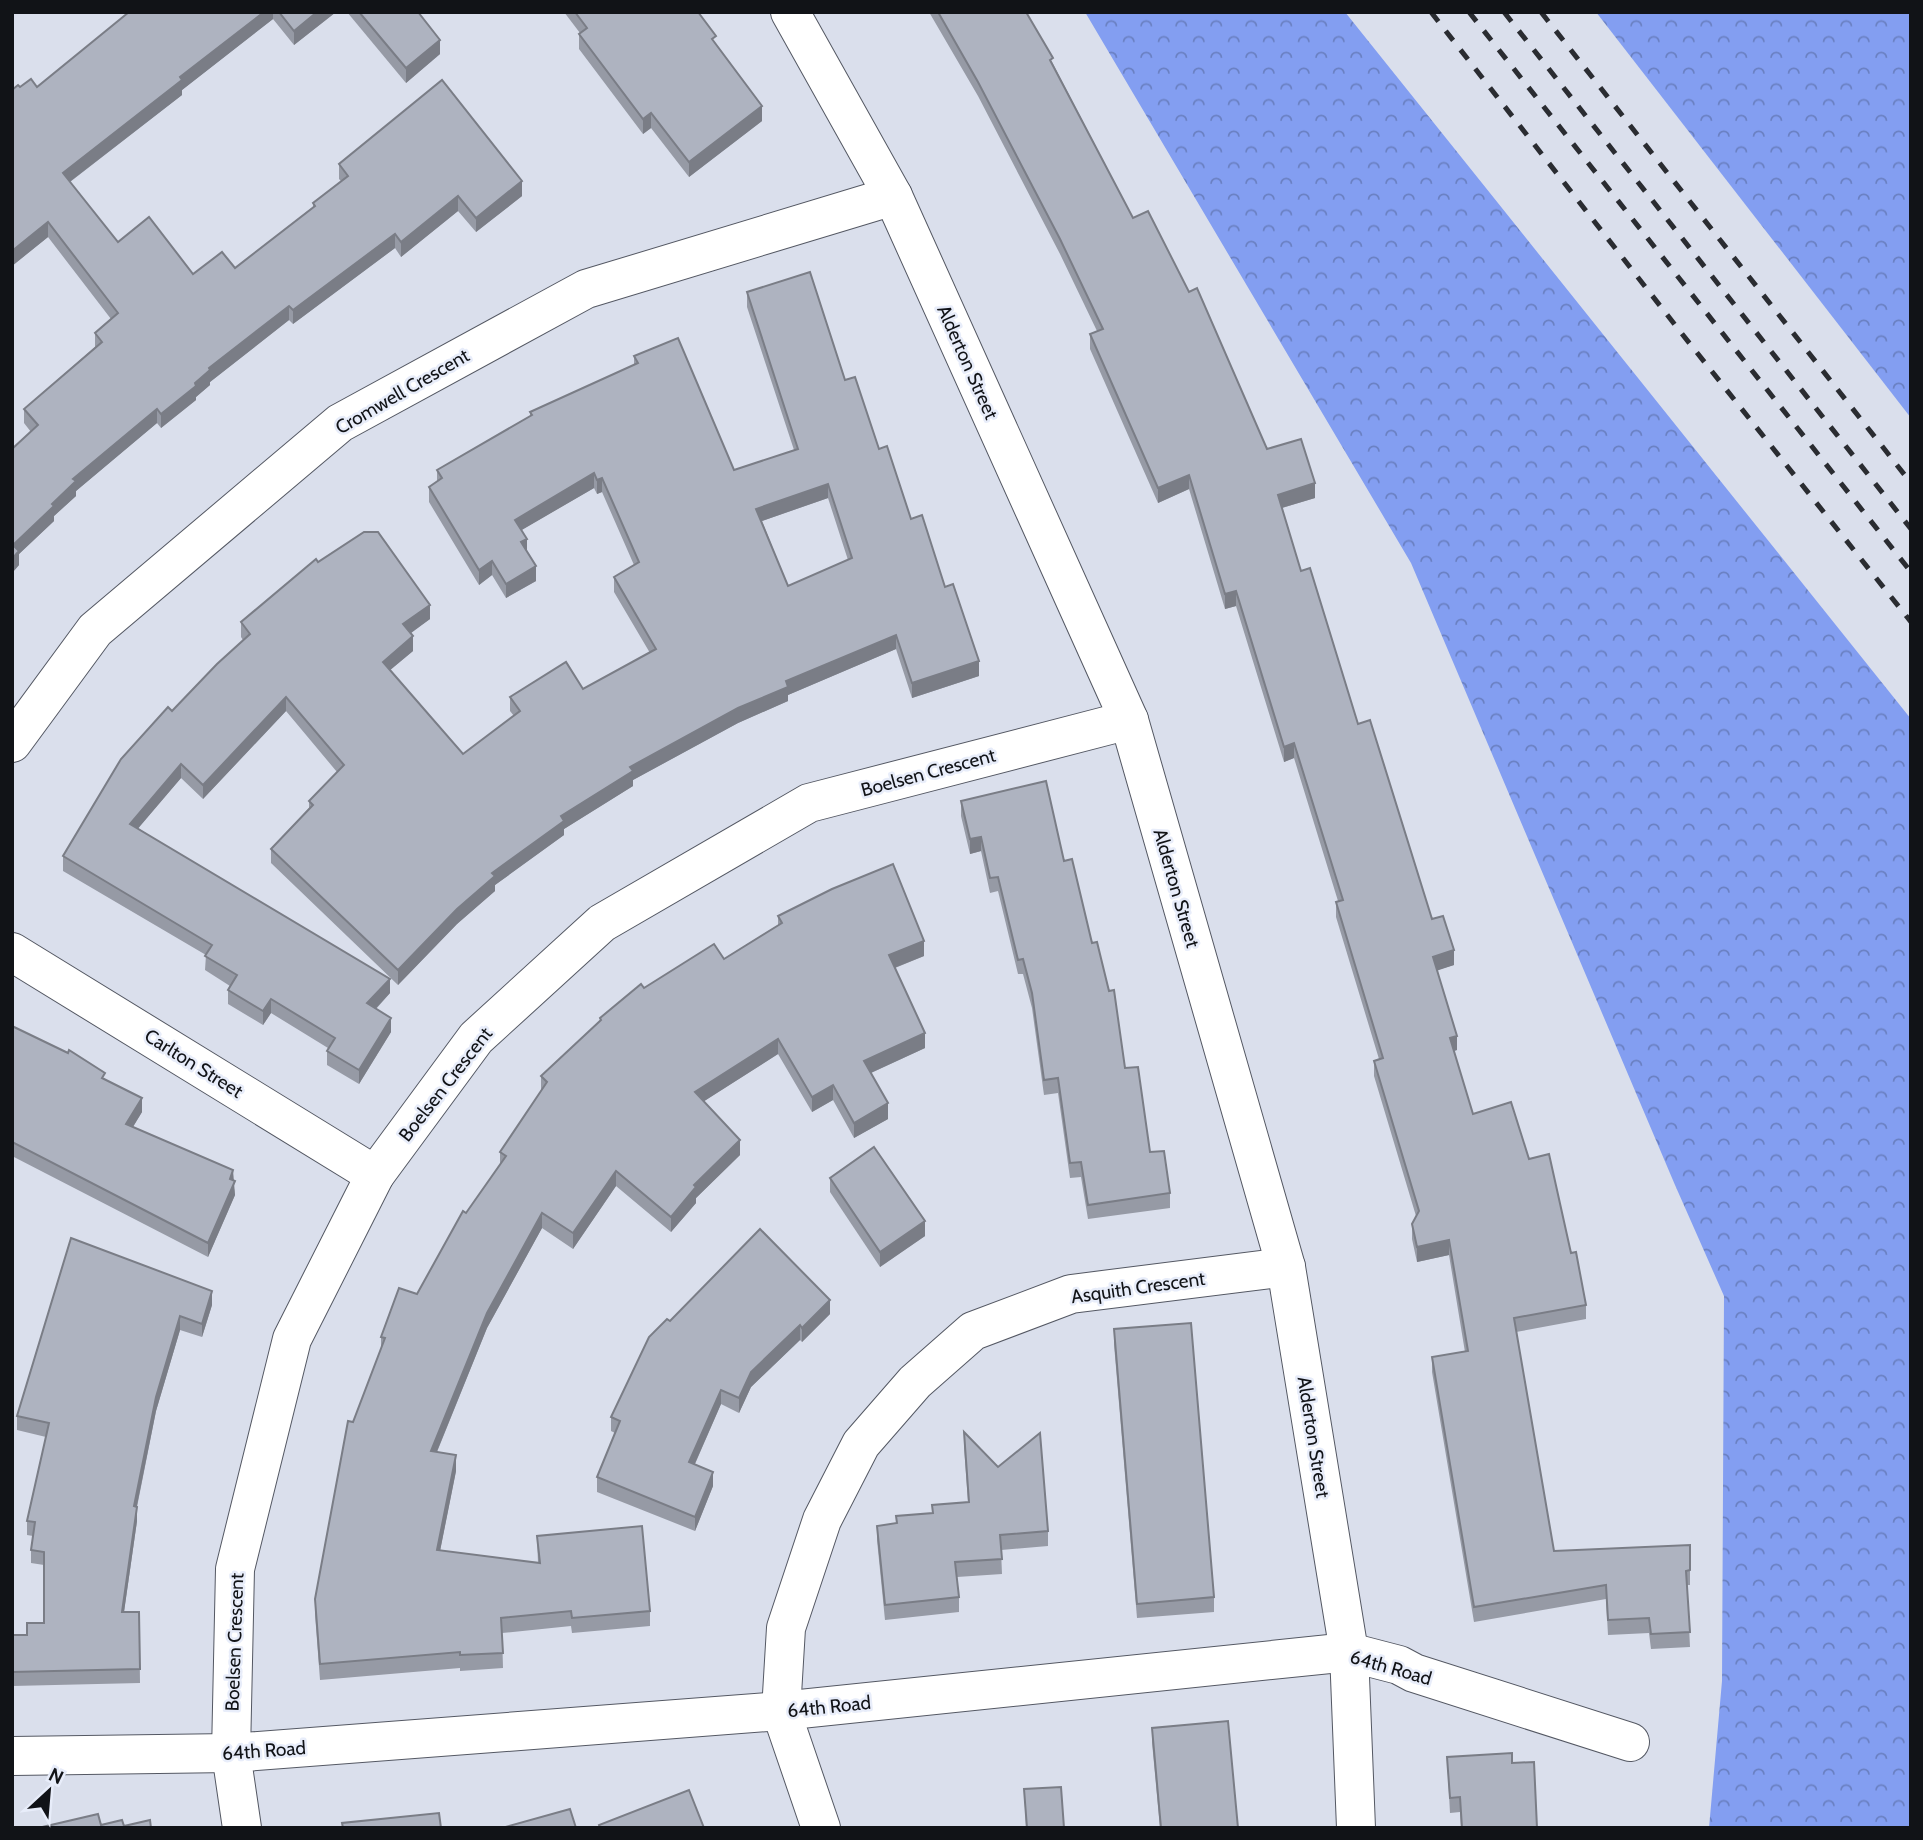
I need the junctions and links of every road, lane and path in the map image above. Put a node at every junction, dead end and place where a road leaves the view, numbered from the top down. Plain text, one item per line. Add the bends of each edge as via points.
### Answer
1 (790, 12) edge
2 (893, 196) junction
3 (1129, 720) junction
4 (12, 743) edge
5 (12, 952) edge
6 (375, 1175) junction
7 (1286, 1267) junction
8 (1349, 1651) junction
9 (781, 1710) junction
10 (1630, 1742) dead end
11 (231, 1753) junction
12 (12, 1756) edge
13 (242, 1828) edge
14 (821, 1828) edge
15 (1356, 1828) edge

1 - 2 street, Alderton Street
2 - 3 street, Alderton Street
2 - 4 street, Cromwell Crescent via 586,289 340,423 95,631
3 - 6 street, Boelsen Crescent via 808,803 603,923 476,1038
3 - 7 street, Alderton Street
5 - 6 street, Carlton Street
6 - 11 street, Boelsen Crescent via 292,1339 235,1569
7 - 8 street, Alderton Street
7 - 9 street, Asquith Crescent via 1071,1294 973,1331 934,1365 861,1444 822,1520 786,1628
8 - 9 street, 64th Road
8 - 10 street, 64th Road
8 - 15 street, Alderton Street
9 - 11 street, 64th Road
9 - 14 street, Asquith Crescent
11 - 12 street, 64th Road
11 - 13 street, Boelsen Crescent

